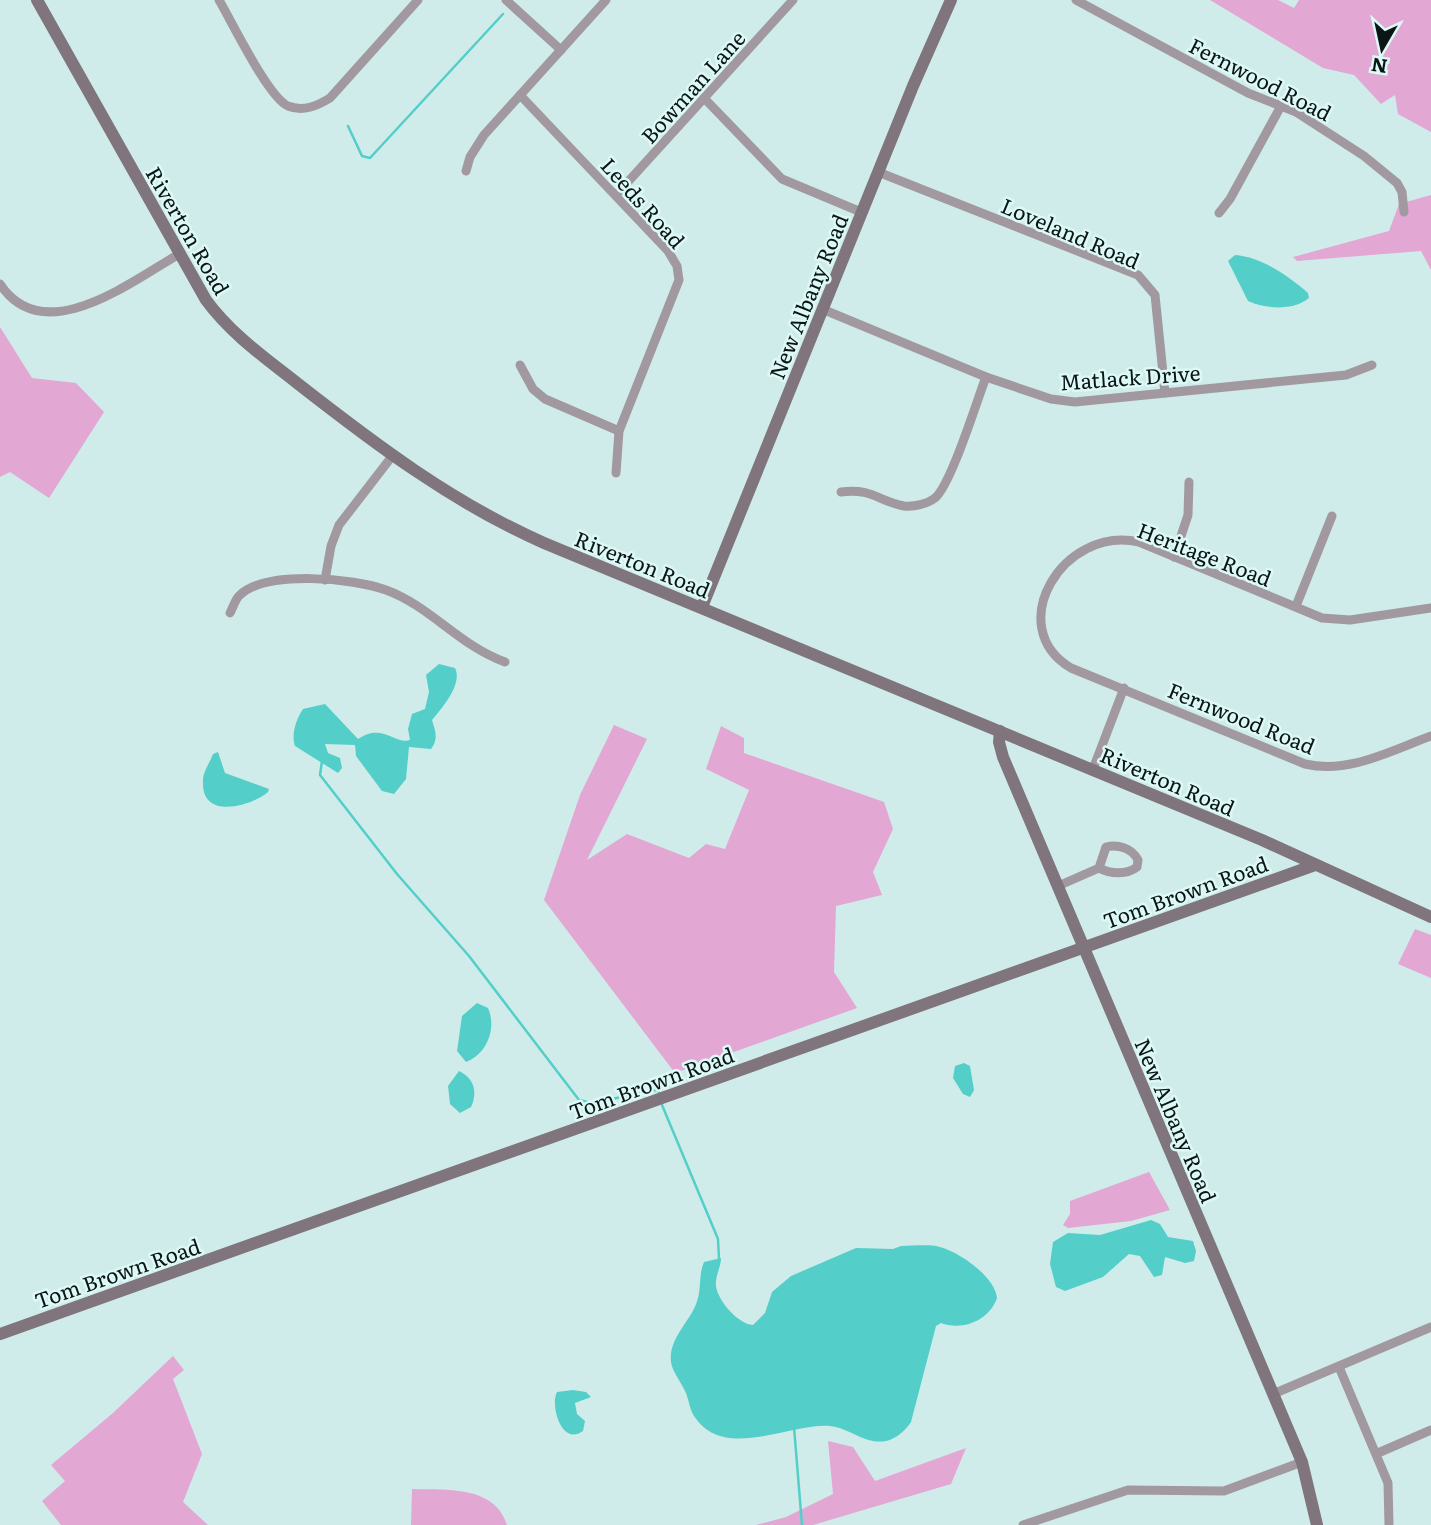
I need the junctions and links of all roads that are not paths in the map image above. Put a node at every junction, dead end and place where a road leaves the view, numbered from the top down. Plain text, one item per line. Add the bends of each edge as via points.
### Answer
1 (37, 0) edge
2 (219, 0) edge
3 (418, 0) edge
4 (506, 0) edge
5 (606, 0) edge
6 (793, 0) edge
7 (951, 0) edge
8 (1076, 0) edge
9 (561, 50) junction
10 (520, 95) junction
11 (704, 98) junction
12 (1281, 106) junction
13 (466, 171) dead end
14 (877, 172) junction
15 (616, 195) junction
16 (861, 212) junction
17 (1404, 212) dead end
18 (1219, 213) dead end
19 (181, 253) junction
20 (0, 284) edge
21 (822, 309) junction
22 (520, 365) dead end
23 (1372, 365) dead end
24 (986, 377) junction
25 (1165, 393) junction
26 (619, 431) junction
27 (393, 455) junction
28 (616, 473) dead end
29 (1189, 482) dead end
30 (841, 492) dead end
31 (1332, 516) dead end
32 (1174, 556) junction
33 (325, 580) junction
34 (1296, 606) junction
35 (702, 607) junction
36 (1431, 608) edge
37 (230, 613) dead end
38 (505, 662) dead end
39 (1124, 688) junction
40 (1000, 731) junction
41 (1431, 736) edge
42 (1093, 769) junction
43 (1315, 864) junction
44 (1099, 868) dead end
45 (1058, 886) junction
46 (1431, 917) edge
47 (1084, 949) junction
48 (1431, 1327) edge
49 (0, 1334) edge
50 (1339, 1367) junction
51 (1273, 1394) junction
52 (1431, 1430) edge
53 (1378, 1453) junction
54 (1302, 1462) junction
55 (1023, 1525) edge
56 (1317, 1525) edge
57 (1389, 1525) edge

1 - 19 main road, Riverton Road
2 - 3 street via 268,85 281,101 298,108 316,107 330,98
4 - 9 street
5 - 9 street
6 - 11 street, Bowman Lane
7 - 14 main road, New Albany Road
8 - 12 street, Fernwood Road via 1248,93
9 - 10 street
10 - 13 street via 478,142
10 - 15 street, Leeds Road
11 - 15 street, Bowman Lane
11 - 16 street via 782,178
12 - 17 street, Fernwood Road via 1319,125 1390,177 1402,192
12 - 18 street
14 - 16 main road, New Albany Road
14 - 25 street, Loveland Road via 1138,275 1155,295
15 - 26 street, Leeds Road via 668,251 679,273
16 - 21 main road, New Albany Road
19 - 20 street via 66,312 44,313 22,305
19 - 27 main road, Riverton Road via 206,300 233,332
21 - 24 street, Matlack Drive
21 - 35 main road, New Albany Road
22 - 26 street via 533,389 545,399
23 - 25 street, Matlack Drive via 1346,375
24 - 25 street, Matlack Drive via 1051,399 1075,402
24 - 30 street via 937,497 922,505 905,506 861,490
26 - 28 street, Leeds Road
27 - 33 street via 340,525
27 - 35 main road, Riverton Road via 501,524
29 - 32 street via 1188,515
31 - 34 street
32 - 34 street, Heritage Road
32 - 39 street, Heritage Road via 1139,542 1113,540 1069,557 1052,582 1041,622 1046,646 1056,659
33 - 37 street via 280,578 257,585 239,595
33 - 38 street via 387,590 483,654
34 - 36 street, Heritage Road via 1331,620
35 - 40 main road, Riverton Road
39 - 41 street, Fernwood Road via 1324,768 1358,763
39 - 42 street
40 - 42 main road, Riverton Road
40 - 45 main road, New Albany Road via 1003,757
42 - 43 main road, Riverton Road
43 - 46 main road, Riverton Road
43 - 47 main road, Tom Brown Road
44 - 45 street
45 - 47 main road, New Albany Road
47 - 49 main road, Tom Brown Road
47 - 51 main road, New Albany Road
48 - 50 street
50 - 51 street
50 - 53 street
51 - 54 main road, New Albany Road
52 - 53 street
53 - 57 street via 1388,1483
54 - 55 street via 1224,1491 1128,1490
54 - 56 main road, New Albany Road

